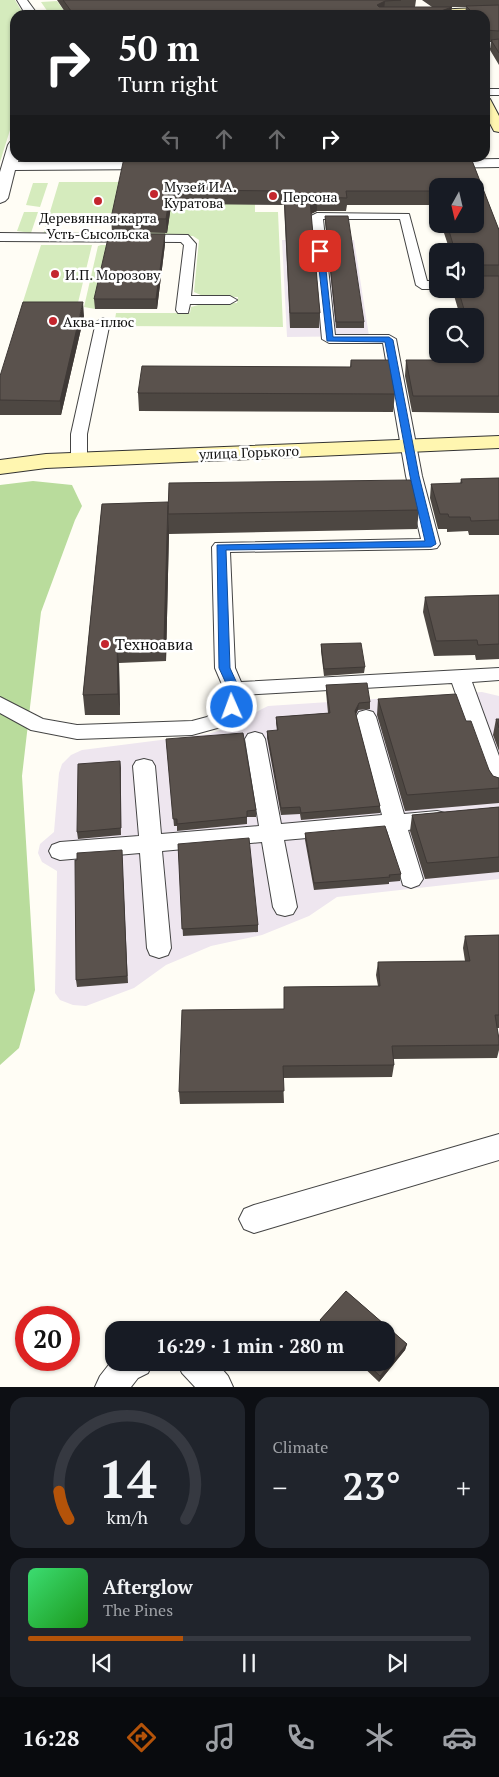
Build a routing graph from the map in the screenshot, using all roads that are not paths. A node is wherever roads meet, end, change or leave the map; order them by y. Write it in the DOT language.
graph roads {
  1 [pos="490,111"];
  2 [pos="499,128"];
  3 [pos="10,162"];
  4 [pos="499,163"];
  5 [pos="426,164"];
  6 [pos="176,165"];
  7 [pos="9,166"];
  8 [pos="0,198"];
  9 [pos="0,236"];
  10 [pos="429,285"];
  11 [pos="230,300"];
  12 [pos="103,322"];
  13 [pos="499,442"];
  14 [pos="409,446"];
  15 [pos="79,460"];
  16 [pos="0,468"];
  17 [pos="499,674"];
  18 [pos="460,676"];
  19 [pos="234,690"];
  20 [pos="0,704"];
  21 [pos="366,717"];
  22 [pos="255,738"];
  23 [pos="144,766"];
  24 [pos="499,785"];
  25 [pos="461,817"];
  26 [pos="396,822"];
  27 [pos="272,833"];
  28 [pos="151,843"];
  29 [pos="60,851"];
  30 [pos="411,878"];
  31 [pos="284,907"];
  32 [pos="159,948"];
  33 [pos="499,1147"];
  34 [pos="254,1219"];
  35 [pos="124,1371"];
  36 [pos="202,1371"];
  37 [pos="111,1387"];
  38 [pos="217,1387"];
  1 -- 2 [label="street"];
  3 -- 7 [label="street"];
  4 -- 5 [label="street"];
  6 -- 7 [label="street"];
  7 -- 8 [label="street"];
  9 -- 11 [label="lane"];
  10 -- 14 [label="lane"];
  12 -- 15 [label="lane"];
  13 -- 14 [label="street, улица Горького"];
  14 -- 15 [label="street, улица Горького"];
  14 -- 19 [label="lane"];
  15 -- 16 [label="street, улица Горького"];
  17 -- 18 [label="lane"];
  18 -- 19 [label="lane"];
  18 -- 24 [label="lane"];
  19 -- 20 [label="lane"];
  21 -- 26 [label="lane"];
  22 -- 27 [label="lane"];
  23 -- 28 [label="lane"];
  25 -- 26 [label="lane"];
  26 -- 27 [label="lane"];
  26 -- 30 [label="lane"];
  27 -- 28 [label="lane"];
  27 -- 31 [label="lane"];
  28 -- 29 [label="lane"];
  28 -- 32 [label="lane"];
  33 -- 34 [label="lane"];
  35 -- 37 [label="lane"];
  36 -- 38 [label="lane"];
}
